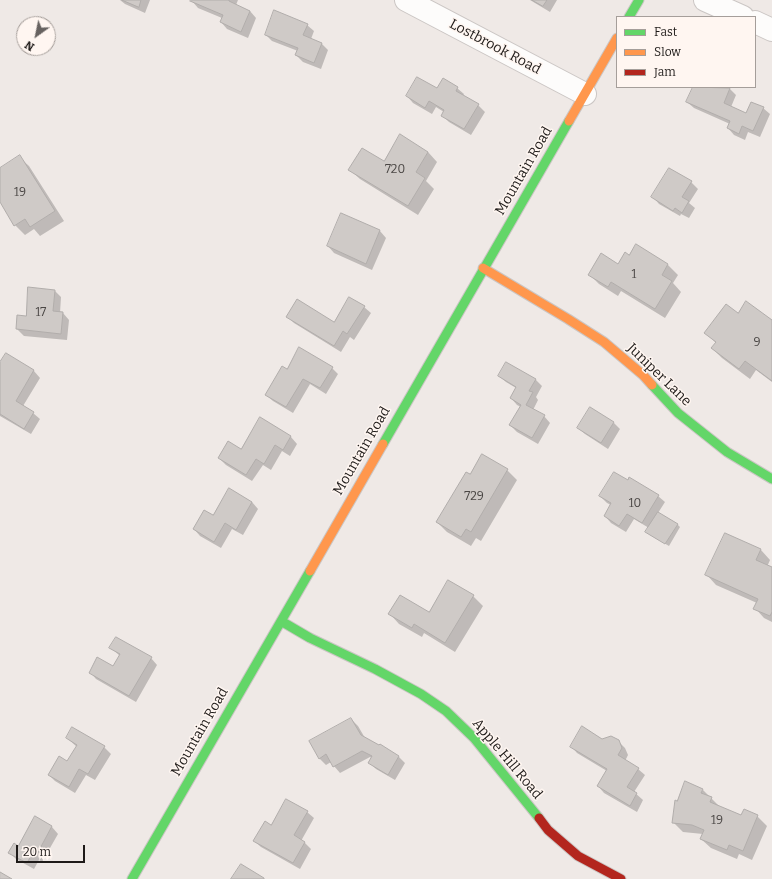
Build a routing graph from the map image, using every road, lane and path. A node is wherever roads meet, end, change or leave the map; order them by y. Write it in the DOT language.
graph roads {
  1 [pos="406,0"];
  2 [pos="639,0"];
  3 [pos="705,0"];
  4 [pos="630,16"];
  5 [pos="741,16"];
  6 [pos="756,22"];
  7 [pos="772,30"];
  8 [pos="616,40"];
  9 [pos="585,94"];
  10 [pos="484,268"];
  11 [pos="772,479"];
  12 [pos="281,621"];
  13 [pos="132,879"];
  14 [pos="621,879"];
  1 -- 9 [label="street, Lostbrook Road"];
  2 -- 4 [label="main road"];
  3 -- 5 [label="street"];
  6 -- 7 [label="street"];
  8 -- 9 [label="main road, Mountain Road"];
  9 -- 10 [label="main road, Mountain Road"];
  10 -- 11 [label="main road, Juniper Lane"];
  10 -- 12 [label="main road, Mountain Road"];
  12 -- 13 [label="main road, Mountain Road"];
  12 -- 14 [label="main road, Apple Hill Road"];
}
